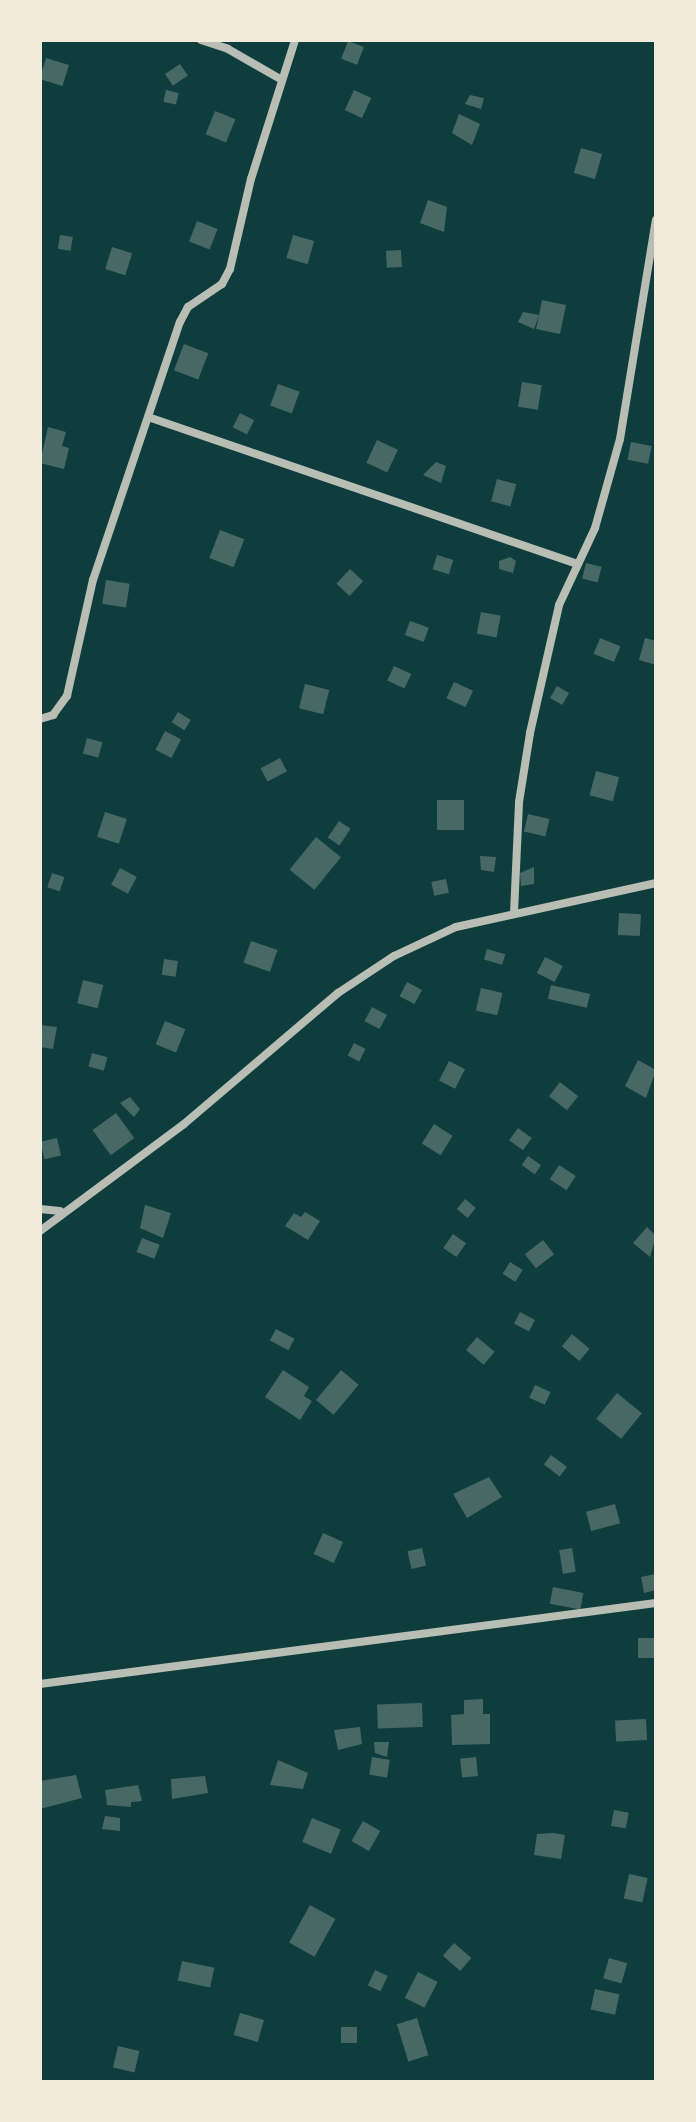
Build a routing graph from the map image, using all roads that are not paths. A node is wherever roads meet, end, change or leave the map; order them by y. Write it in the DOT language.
graph roads {
  1 [pos="201,40"];
  2 [pos="295,40"];
  3 [pos="282,80"];
  4 [pos="656,220"];
  5 [pos="151,418"];
  6 [pos="575,563"];
  7 [pos="40,719"];
  8 [pos="656,883"];
  9 [pos="514,913"];
  10 [pos="40,1209"];
  11 [pos="60,1211"];
  12 [pos="40,1231"];
  13 [pos="656,1603"];
  14 [pos="40,1684"];
  1 -- 3 [label="street"];
  2 -- 3 [label="street"];
  3 -- 5 [label="street"];
  4 -- 6 [label="street"];
  5 -- 6 [label="street"];
  5 -- 7 [label="street"];
  6 -- 9 [label="street"];
  8 -- 9 [label="street"];
  9 -- 11 [label="street"];
  10 -- 11 [label="street"];
  11 -- 12 [label="street"];
  13 -- 14 [label="street"];
}
